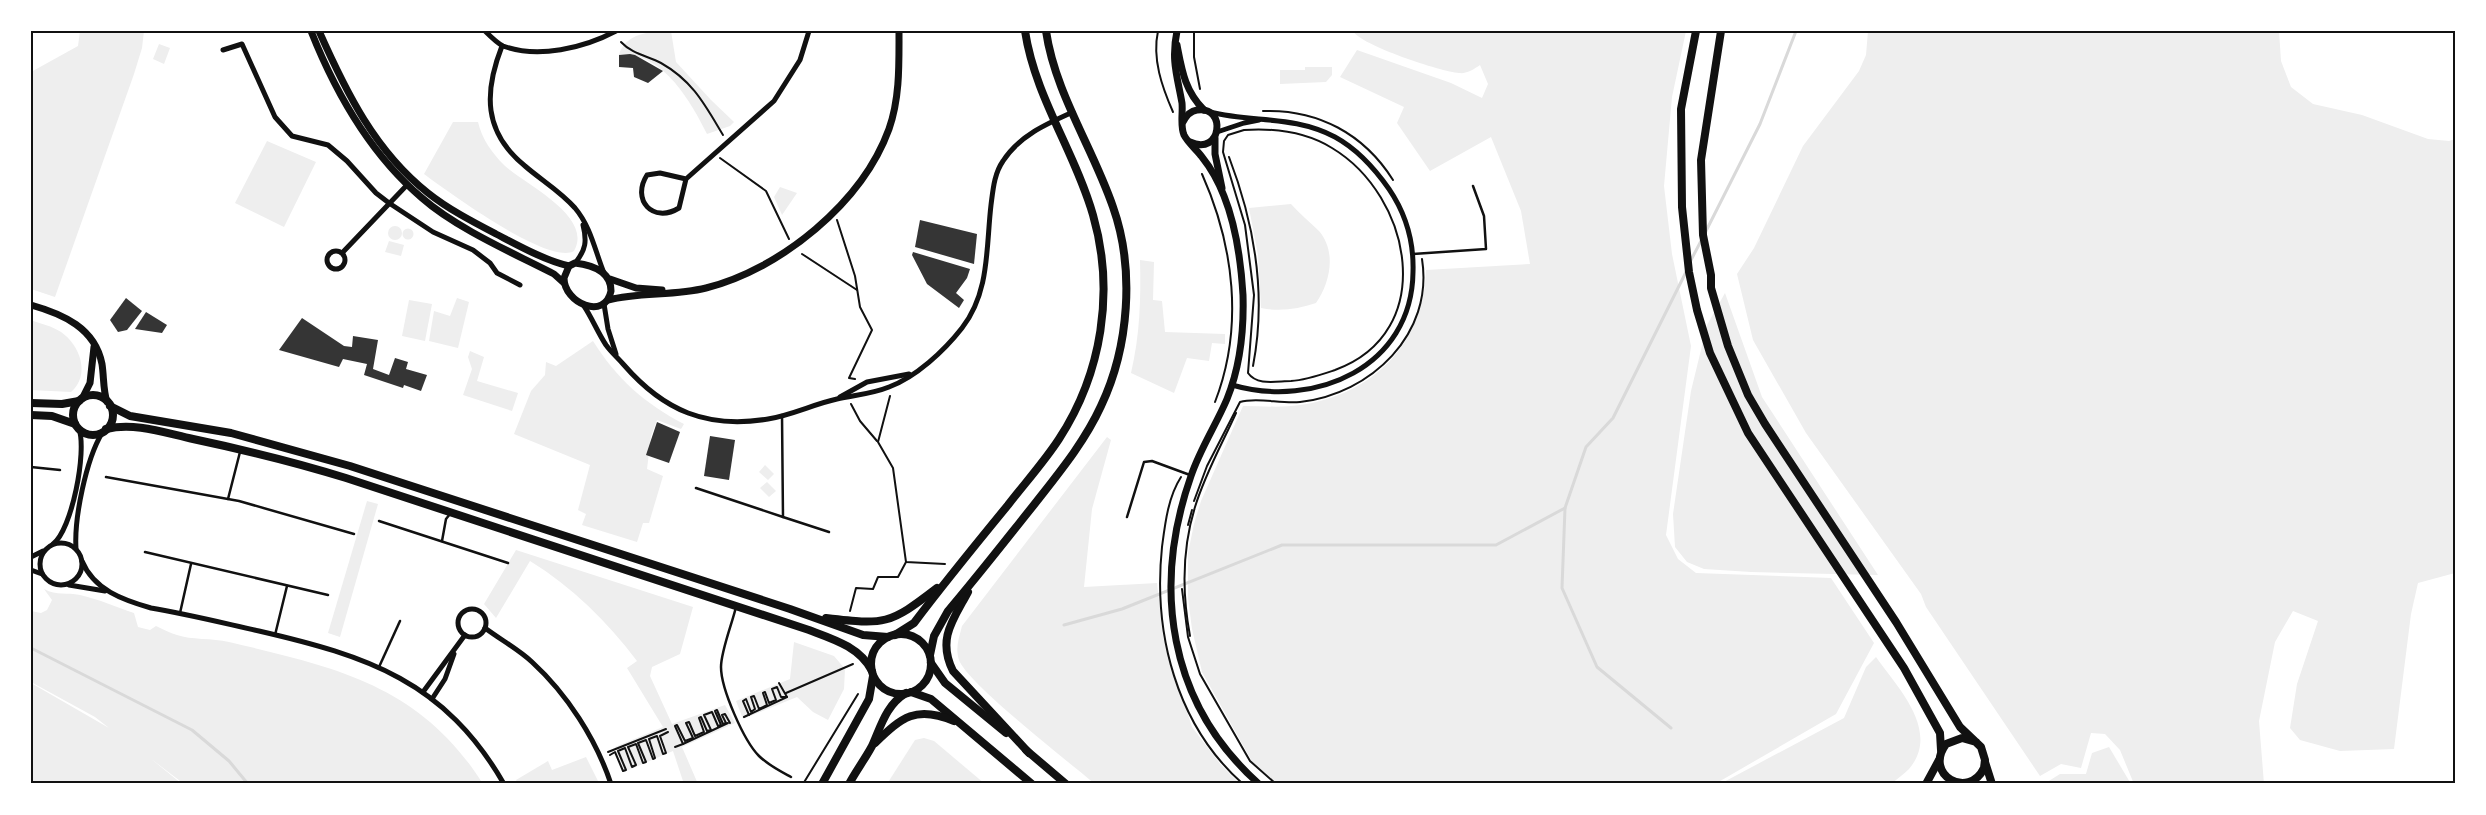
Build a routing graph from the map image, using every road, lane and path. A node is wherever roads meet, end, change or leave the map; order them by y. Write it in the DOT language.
graph roads {
  1 [pos="311,31"];
  2 [pos="319,31"];
  3 [pos="485,31"];
  4 [pos="616,31"];
  5 [pos="809,31"];
  6 [pos="899,31"];
  7 [pos="1025,31"];
  8 [pos="1046,31"];
  9 [pos="1194,31"];
  10 [pos="1696,31"];
  11 [pos="1721,31"];
  12 [pos="1176,35"];
  13 [pos="621,42"];
  14 [pos="502,46"];
  15 [pos="224,50"];
  16 [pos="1200,92"];
  17 [pos="1207,111"];
  18 [pos="1260,111"];
  19 [pos="1073,112"];
  20 [pos="1267,119"];
  21 [pos="1053,121"];
  22 [pos="1183,123"];
  23 [pos="1230,134"];
  24 [pos="1216,135"];
  25 [pos="1190,142"];
  26 [pos="726,145"];
  27 [pos="1229,157"];
  28 [pos="686,179"];
  29 [pos="407,185"];
  30 [pos="1397,186"];
  31 [pos="1473,186"];
  32 [pos="1223,194"];
  33 [pos="389,203"];
  34 [pos="1217,208"];
  35 [pos="582,220"];
  36 [pos="830,224"];
  37 [pos="804,239"];
  38 [pos="343,252"];
  39 [pos="1421,253"];
  40 [pos="802,254"];
  41 [pos="1413,254"];
  42 [pos="572,264"];
  43 [pos="607,276"];
  44 [pos="564,283"];
  45 [pos="520,285"];
  46 [pos="857,290"];
  47 [pos="683,292"];
  48 [pos="606,302"];
  49 [pos="31,305"];
  50 [pos="584,306"];
  51 [pos="94,347"];
  52 [pos="617,357"];
  53 [pos="1253,366"];
  54 [pos="912,374"];
  55 [pos="1254,379"];
  56 [pos="867,382"];
  57 [pos="1232,385"];
  58 [pos="882,390"];
  59 [pos="848,398"];
  60 [pos="837,399"];
  61 [pos="80,400"];
  62 [pos="1214,403"];
  63 [pos="31,404"];
  64 [pos="109,404"];
  65 [pos="1236,413"];
  66 [pos="31,414"];
  67 [pos="782,415"];
  68 [pos="77,427"];
  69 [pos="104,431"];
  70 [pos="878,442"];
  71 [pos="241,449"];
  72 [pos="31,468"];
  73 [pos="60,470"];
  74 [pos="1184,473"];
  75 [pos="1191,475"];
  76 [pos="106,477"];
  77 [pos="696,488"];
  78 [pos="228,499"];
  79 [pos="450,512"];
  80 [pos="783,517"];
  81 [pos="1127,517"];
  82 [pos="379,521"];
  83 [pos="829,532"];
  84 [pos="354,534"];
  85 [pos="442,542"];
  86 [pos="51,545"];
  87 [pos="46,549"];
  88 [pos="76,549"];
  89 [pos="145,552"];
  90 [pos="31,557"];
  91 [pos="82,561"];
  92 [pos="906,562"];
  93 [pos="508,563"];
  94 [pos="191,564"];
  95 [pos="946,564"];
  96 [pos="31,570"];
  97 [pos="42,574"];
  98 [pos="977,576"];
  99 [pos="946,581"];
  100 [pos="67,585"];
  101 [pos="287,586"];
  102 [pos="106,591"];
  103 [pos="328,595"];
  104 [pos="736,606"];
  105 [pos="180,614"];
  106 [pos="850,614"];
  107 [pos="812,617"];
  108 [pos="400,621"];
  109 [pos="485,628"];
  110 [pos="275,635"];
  111 [pos="465,635"];
  112 [pos="892,636"];
  113 [pos="1190,636"];
  114 [pos="455,652"];
  115 [pos="931,659"];
  116 [pos="853,664"];
  117 [pos="379,667"];
  118 [pos="873,672"];
  119 [pos="779,682"];
  120 [pos="424,692"];
  121 [pos="786,693"];
  122 [pos="908,693"];
  123 [pos="858,694"];
  124 [pos="787,697"];
  125 [pos="432,699"];
  126 [pos="749,715"];
  127 [pos="739,719"];
  128 [pos="729,723"];
  129 [pos="965,727"];
  130 [pos="666,728"];
  131 [pos="668,732"];
  132 [pos="1976,742"];
  133 [pos="683,744"];
  134 [pos="675,747"];
  135 [pos="871,747"];
  136 [pos="1942,750"];
  137 [pos="608,752"];
  138 [pos="1030,753"];
  139 [pos="610,755"];
  140 [pos="1939,760"];
  141 [pos="1985,760"];
  142 [pos="792,777"];
  143 [pos="1964,783"];
  144 [pos="504,784"];
  145 [pos="611,784"];
  146 [pos="803,784"];
  147 [pos="822,784"];
  148 [pos="849,784"];
  149 [pos="1032,784"];
  150 [pos="1066,784"];
  151 [pos="1243,784"];
  152 [pos="1259,784"];
  153 [pos="1276,784"];
  154 [pos="1926,784"];
  155 [pos="1992,784"];
  1 -- 29 [label="street"];
  2 -- 42 [label="street"];
  3 -- 14 [label="street"];
  4 -- 14 [label="street"];
  5 -- 26 [label="street"];
  6 -- 37 [label="street"];
  7 -- 21 [label="main road"];
  8 -- 19 [label="main road"];
  9 -- 16 [label="path"];
  10 -- 136 [label="main road"];
  11 -- 132 [label="main road"];
  12 -- 17 [label="street"];
  12 -- 22 [label="street"];
  13 -- 26 [label="path"];
  14 -- 35 [label="street"];
  15 -- 33 [label="street"];
  17 -- 20 [label="street"];
  17 -- 22 [label="street"];
  17 -- 24 [label="street"];
  18 -- 30 [label="path"];
  19 -- 21 [label="street"];
  19 -- 98 [label="main road"];
  20 -- 24 [label="street"];
  20 -- 41 [label="street"];
  21 -- 54 [label="street"];
  21 -- 99 [label="main road"];
  22 -- 25 [label="street"];
  23 -- 55 [label="path"];
  24 -- 25 [label="street"];
  24 -- 32 [label="street"];
  25 -- 32 [label="street"];
  26 -- 28 [label="street"];
  26 -- 37 [label="path"];
  27 -- 53 [label="path"];
  28 -- 28 [label="street"];
  29 -- 33 [label="street"];
  29 -- 44 [label="street"];
  31 -- 39 [label="lane"];
  32 -- 57 [label="street"];
  33 -- 38 [label="street"];
  33 -- 45 [label="street"];
  34 -- 62 [label="path"];
  35 -- 42 [label="street"];
  35 -- 43 [label="street"];
  36 -- 46 [label="path"];
  37 -- 47 [label="street"];
  39 -- 41 [label="lane"];
  39 -- 153 [label="path"];
  40 -- 46 [label="path"];
  41 -- 57 [label="street"];
  42 -- 43 [label="street"];
  42 -- 44 [label="street"];
  43 -- 47 [label="street"];
  43 -- 48 [label="street"];
  44 -- 50 [label="street"];
  46 -- 56 [label="path"];
  47 -- 48 [label="street"];
  48 -- 50 [label="street"];
  48 -- 52 [label="street"];
  49 -- 51 [label="street"];
  50 -- 52 [label="street"];
  51 -- 61 [label="street"];
  51 -- 64 [label="street"];
  52 -- 67 [label="street"];
  54 -- 56 [label="street"];
  54 -- 58 [label="street"];
  56 -- 60 [label="street"];
  57 -- 75 [label="street"];
  58 -- 59 [label="street"];
  58 -- 70 [label="path"];
  59 -- 60 [label="street"];
  59 -- 70 [label="path"];
  60 -- 67 [label="street"];
  61 -- 63 [label="main road"];
  61 -- 64 [label="main road"];
  61 -- 68 [label="main road"];
  64 -- 69 [label="main road"];
  64 -- 107 [label="main road"];
  65 -- 113 [label="path"];
  66 -- 68 [label="main road"];
  67 -- 80 [label="lane"];
  68 -- 69 [label="main road"];
  68 -- 86 [label="street"];
  69 -- 71 [label="main road"];
  69 -- 88 [label="street"];
  70 -- 92 [label="path"];
  71 -- 78 [label="lane"];
  71 -- 79 [label="main road"];
  72 -- 73 [label="lane"];
  74 -- 75 [label="lane"];
  74 -- 81 [label="lane"];
  74 -- 151 [label="path"];
  75 -- 152 [label="street"];
  76 -- 78 [label="lane"];
  77 -- 80 [label="lane"];
  78 -- 84 [label="lane"];
  79 -- 85 [label="lane"];
  79 -- 104 [label="main road"];
  80 -- 83 [label="lane"];
  82 -- 85 [label="lane"];
  85 -- 93 [label="lane"];
  86 -- 87 [label="street"];
  86 -- 88 [label="street"];
  87 -- 90 [label="street"];
  87 -- 97 [label="street"];
  88 -- 91 [label="street"];
  89 -- 94 [label="lane"];
  91 -- 100 [label="street"];
  91 -- 102 [label="street"];
  92 -- 95 [label="path"];
  92 -- 106 [label="path"];
  94 -- 101 [label="lane"];
  94 -- 105 [label="lane"];
  96 -- 97 [label="street"];
  97 -- 100 [label="street"];
  98 -- 115 [label="main road"];
  98 -- 138 [label="main road"];
  99 -- 107 [label="main road"];
  99 -- 112 [label="main road"];
  100 -- 102 [label="street"];
  101 -- 103 [label="lane"];
  101 -- 110 [label="lane"];
  102 -- 105 [label="street"];
  104 -- 118 [label="main road"];
  104 -- 127 [label="lane"];
  105 -- 110 [label="street"];
  107 -- 112 [label="main road"];
  108 -- 117 [label="lane"];
  109 -- 111 [label="street"];
  109 -- 111 [label="street"];
  109 -- 145 [label="street"];
  110 -- 117 [label="street"];
  111 -- 114 [label="street"];
  112 -- 115 [label="main road"];
  112 -- 118 [label="main road"];
  114 -- 120 [label="street"];
  114 -- 125 [label="street"];
  115 -- 122 [label="main road"];
  115 -- 138 [label="main road"];
  116 -- 121 [label="path"];
  117 -- 120 [label="street"];
  118 -- 122 [label="main road"];
  118 -- 147 [label="main road"];
  119 -- 121 [label="path"];
  120 -- 125 [label="street"];
  121 -- 124 [label="path"];
  122 -- 129 [label="main road"];
  122 -- 135 [label="main road"];
  123 -- 146 [label="path"];
  124 -- 126 [label="path"];
  124 -- 126 [label="path"];
  125 -- 144 [label="street"];
  126 -- 127 [label="path"];
  127 -- 128 [label="path"];
  127 -- 142 [label="lane"];
  128 -- 133 [label="path"];
  128 -- 133 [label="path"];
  129 -- 135 [label="main road"];
  129 -- 149 [label="main road"];
  130 -- 137 [label="path"];
  131 -- 139 [label="path"];
  132 -- 136 [label="main road"];
  132 -- 141 [label="main road"];
  133 -- 134 [label="path"];
  135 -- 148 [label="main road"];
  136 -- 140 [label="main road"];
  138 -- 150 [label="main road"];
  140 -- 143 [label="main road"];
  140 -- 154 [label="main road"];
  141 -- 143 [label="main road"];
  141 -- 155 [label="main road"];
}
